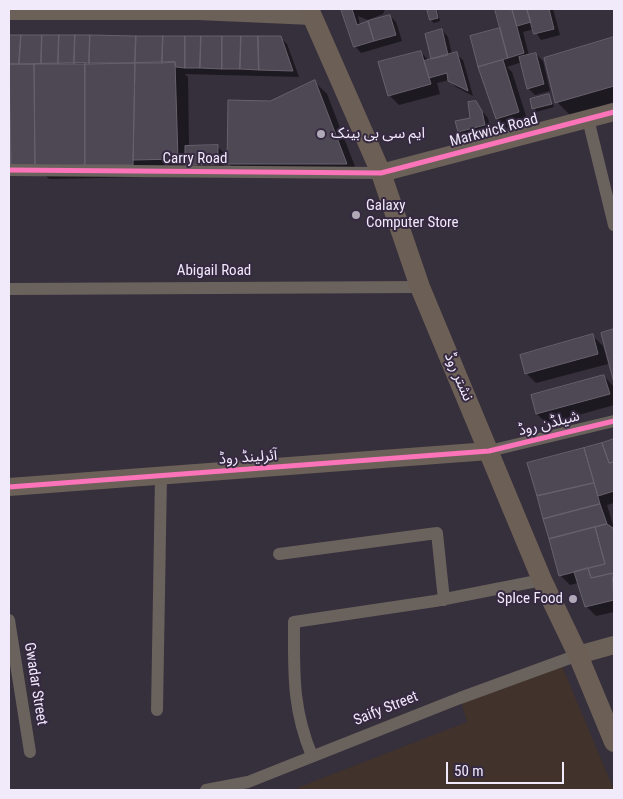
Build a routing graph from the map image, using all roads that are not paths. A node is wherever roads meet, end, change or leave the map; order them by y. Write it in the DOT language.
graph roads {
  1 [pos="197,10"];
  2 [pos="9,11"];
  3 [pos="310,12"];
  4 [pos="614,112"];
  5 [pos="588,119"];
  6 [pos="9,170"];
  7 [pos="381,173"];
  8 [pos="614,225"];
  9 [pos="420,286"];
  10 [pos="9,289"];
  11 [pos="614,421"];
  12 [pos="489,451"];
  13 [pos="161,476"];
  14 [pos="9,487"];
  15 [pos="279,554"];
  16 [pos="542,580"];
  17 [pos="444,600"];
  18 [pos="9,620"];
  19 [pos="614,645"];
  20 [pos="578,655"];
  21 [pos="157,710"];
  22 [pos="614,742"];
  23 [pos="30,752"];
  24 [pos="312,756"];
  25 [pos="206,790"];
  1 -- 2 [label="street"];
  1 -- 3 [label="street"];
  3 -- 7 [label="main road, نشتر روڈ"];
  4 -- 5 [label="street, Markwick Road"];
  5 -- 7 [label="street, Markwick Road"];
  5 -- 8 [label="street"];
  6 -- 7 [label="street, Carry Road"];
  7 -- 9 [label="main road, نشتر روڈ"];
  9 -- 10 [label="street, Abigail Road"];
  9 -- 12 [label="main road, نشتر روڈ"];
  11 -- 12 [label="street, شیلڈن روڈ"];
  12 -- 13 [label="street, آئرلینڈ روڈ"];
  12 -- 16 [label="main road, نشتر روڈ"];
  13 -- 14 [label="street, آئرلینڈ روڈ"];
  13 -- 21 [label="street"];
  15 -- 17 [label="street"];
  16 -- 17 [label="street"];
  16 -- 20 [label="main road, نشتر روڈ"];
  17 -- 24 [label="street"];
  18 -- 23 [label="street, Gwadar Street"];
  19 -- 20 [label="street"];
  20 -- 22 [label="main road, نشتر روڈ"];
  20 -- 24 [label="street, Saify Street"];
  24 -- 25 [label="street, Saify Street"];
}
